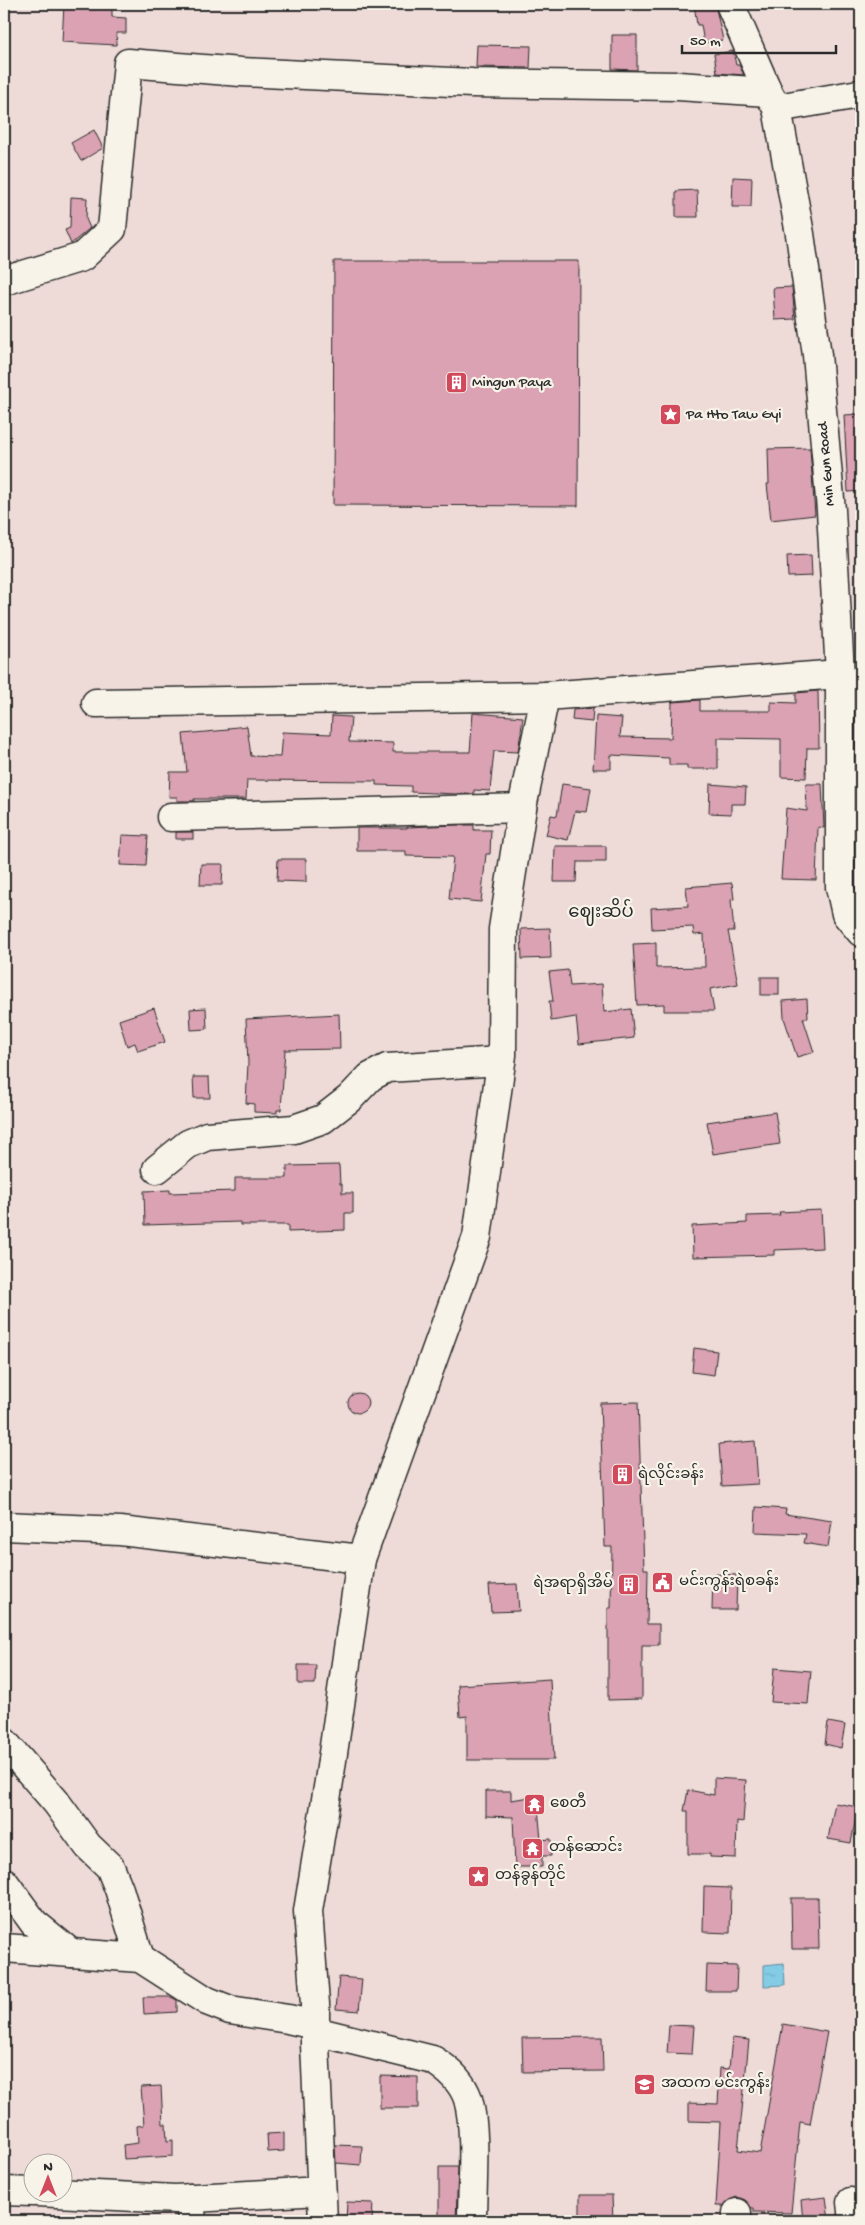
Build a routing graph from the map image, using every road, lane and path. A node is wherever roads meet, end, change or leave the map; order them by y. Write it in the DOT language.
graph roads {
  1 [pos="730,4"];
  2 [pos="859,94"];
  3 [pos="772,100"];
  4 [pos="4,281"];
  5 [pos="840,674"];
  6 [pos="545,696"];
  7 [pos="96,703"];
  8 [pos="522,808"];
  9 [pos="171,817"];
  10 [pos="861,932"];
  11 [pos="501,1061"];
  12 [pos="157,1169"];
  13 [pos="4,1526"];
  14 [pos="361,1559"];
  15 [pos="4,1742"];
  16 [pos="4,1882"];
  17 [pos="4,1948"];
  18 [pos="71,1953"];
  19 [pos="140,1958"];
  20 [pos="315,2028"];
  21 [pos="4,2191"];
  22 [pos="322,2191"];
  23 [pos="22,2192"];
  24 [pos="72,2196"];
  25 [pos="191,2209"];
  26 [pos="323,2221"];
  27 [pos="472,2221"];
  1 -- 3 [label="street, Min Gun Road"];
  2 -- 3 [label="street"];
  3 -- 4 [label="street"];
  3 -- 5 [label="street, Min Gun Road"];
  5 -- 6 [label="street"];
  5 -- 10 [label="street, Min Gun Road"];
  6 -- 7 [label="street"];
  6 -- 8 [label="street"];
  8 -- 9 [label="street"];
  8 -- 11 [label="street"];
  11 -- 12 [label="street"];
  11 -- 14 [label="street"];
  13 -- 14 [label="street"];
  14 -- 20 [label="street"];
  15 -- 19 [label="street"];
  16 -- 18 [label="street"];
  17 -- 18 [label="street"];
  18 -- 19 [label="street"];
  19 -- 20 [label="street"];
  20 -- 22 [label="street"];
  20 -- 27 [label="street"];
  21 -- 23 [label="street"];
  22 -- 25 [label="street"];
  22 -- 26 [label="street"];
  24 -- 25 [label="street"];
}
